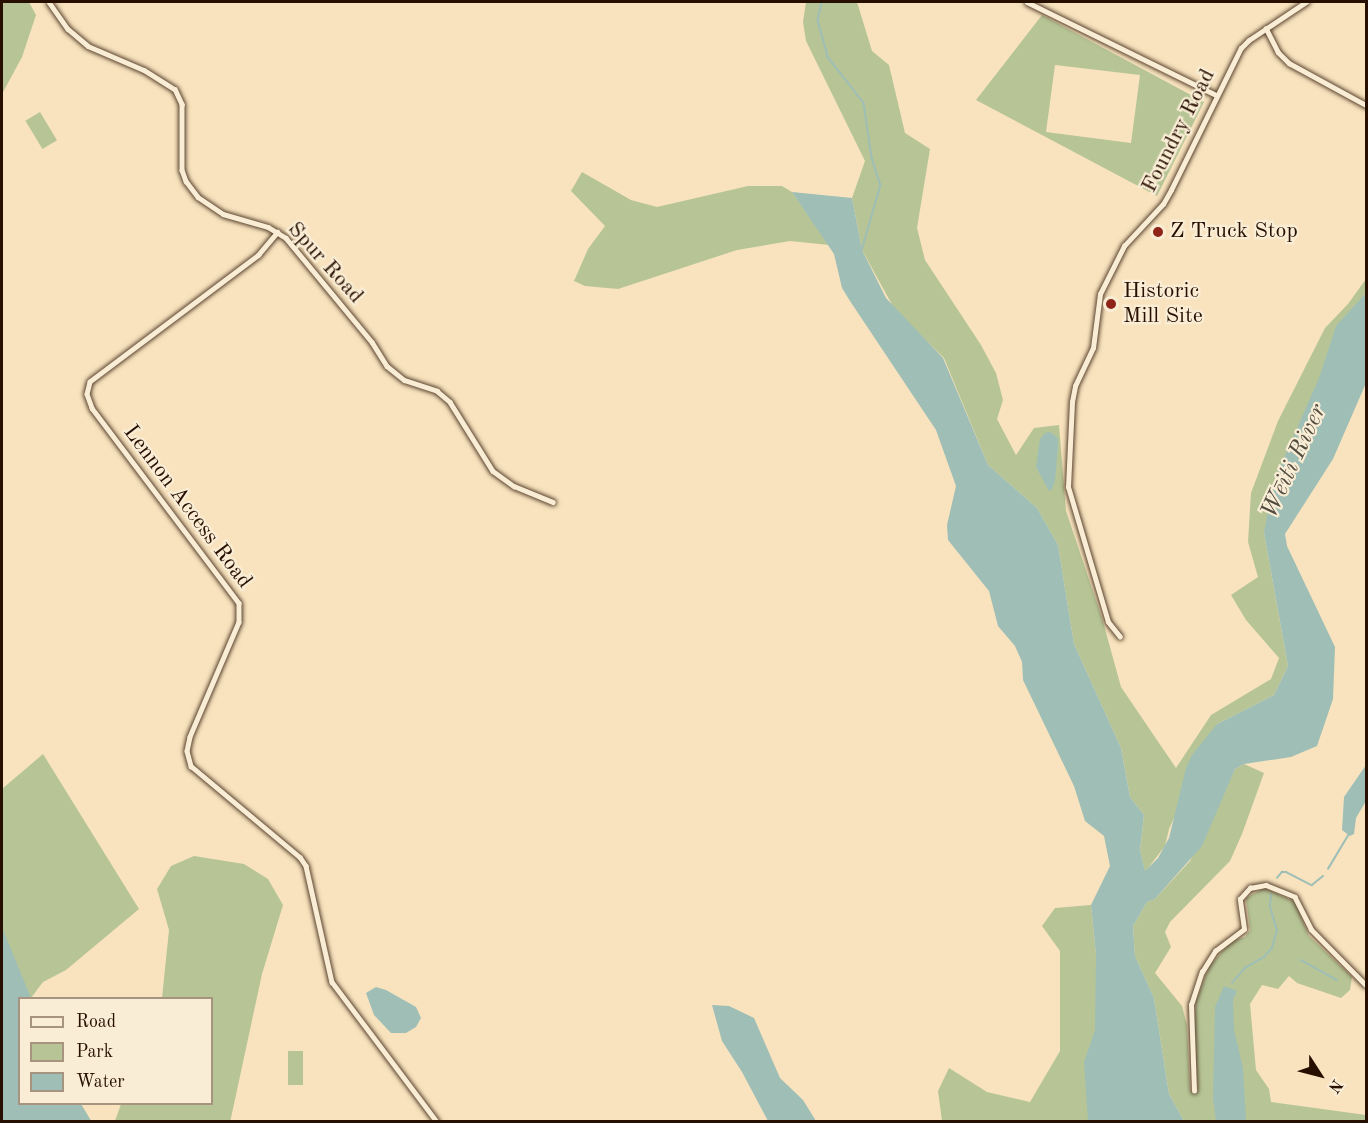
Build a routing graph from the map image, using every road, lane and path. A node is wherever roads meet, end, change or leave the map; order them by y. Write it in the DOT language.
graph roads {
  1 [pos="49,2"];
  2 [pos="1027,2"];
  3 [pos="1306,2"];
  4 [pos="1266,28"];
  5 [pos="1216,95"];
  6 [pos="1366,105"];
  7 [pos="278,232"];
  8 [pos="553,502"];
  9 [pos="1120,638"];
  10 [pos="1365,985"];
  11 [pos="1194,1091"];
  12 [pos="437,1122"];
  1 -- 7 [label="street, Spur Road"];
  2 -- 5 [label="street"];
  3 -- 4 [label="street, Foundry Road"];
  4 -- 5 [label="street, Foundry Road"];
  4 -- 6 [label="street"];
  5 -- 9 [label="street, Foundry Road"];
  7 -- 8 [label="street, Spur Road"];
  7 -- 12 [label="street, Lennon Access Road"];
  10 -- 11 [label="street"];
}
